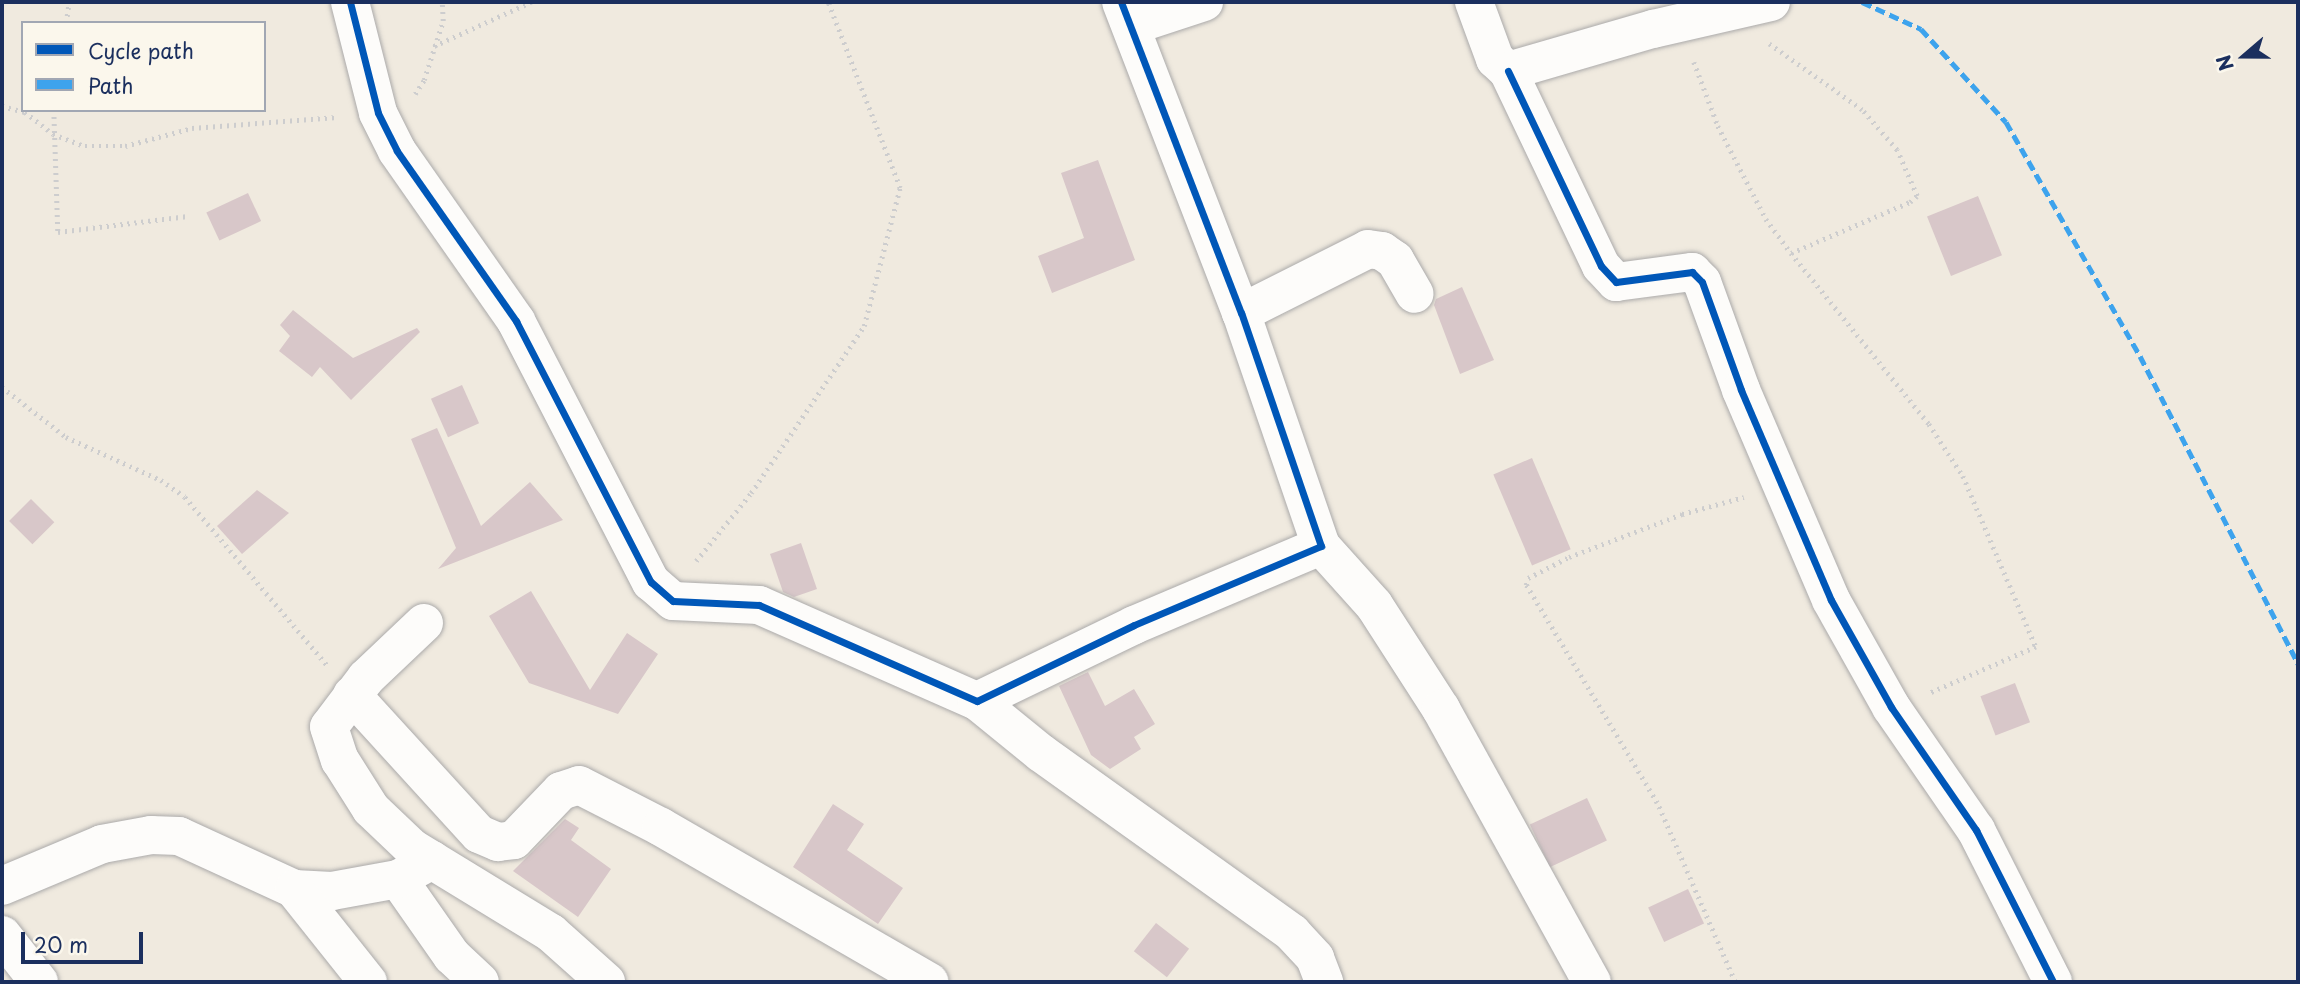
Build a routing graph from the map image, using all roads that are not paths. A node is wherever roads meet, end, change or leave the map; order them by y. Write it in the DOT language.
graph roads {
  1 [pos="349,2"];
  2 [pos="1204,2"];
  3 [pos="1474,2"];
  4 [pos="1771,2"];
  5 [pos="1126,14"];
  6 [pos="1659,18"];
  7 [pos="1508,71"];
  8 [pos="1415,294"];
  9 [pos="1241,313"];
  10 [pos="1321,546"];
  11 [pos="424,623"];
  12 [pos="352,695"];
  13 [pos="977,701"];
  14 [pos="432,860"];
  15 [pos="398,878"];
  16 [pos="2,886"];
  17 [pos="294,889"];
  18 [pos="2,935"];
  19 [pos="39,982"];
  20 [pos="368,982"];
  21 [pos="480,982"];
  22 [pos="606,982"];
  23 [pos="929,982"];
  24 [pos="1324,982"];
  25 [pos="1592,982"];
  26 [pos="2053,982"];
  1 -- 13 [label="street"];
  2 -- 5 [label="street"];
  3 -- 7 [label="street"];
  4 -- 6 [label="street"];
  5 -- 9 [label="street"];
  6 -- 7 [label="street"];
  7 -- 26 [label="street"];
  8 -- 9 [label="street"];
  9 -- 10 [label="street"];
  10 -- 13 [label="street"];
  10 -- 25 [label="street"];
  11 -- 12 [label="street"];
  12 -- 14 [label="street"];
  12 -- 23 [label="street"];
  13 -- 24 [label="street"];
  14 -- 15 [label="street"];
  14 -- 22 [label="street"];
  15 -- 17 [label="street"];
  15 -- 21 [label="street"];
  16 -- 17 [label="street"];
  17 -- 20 [label="street"];
  18 -- 19 [label="street"];
}
